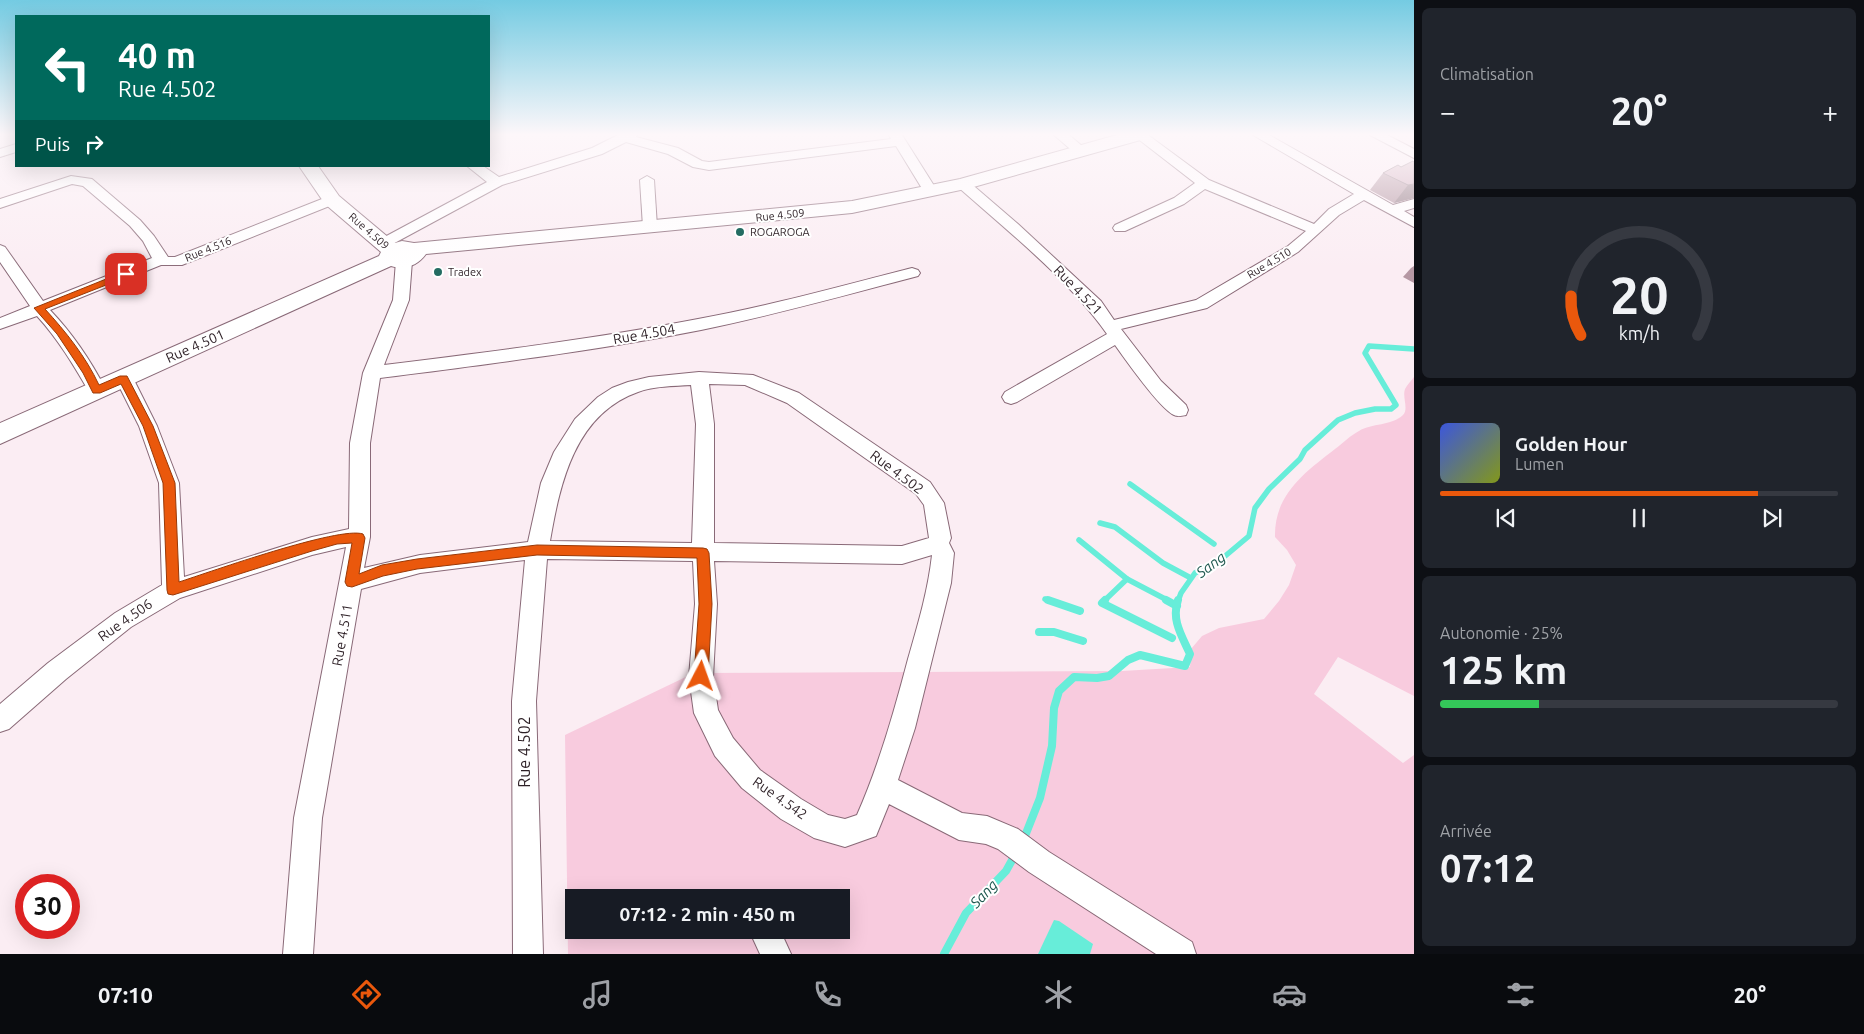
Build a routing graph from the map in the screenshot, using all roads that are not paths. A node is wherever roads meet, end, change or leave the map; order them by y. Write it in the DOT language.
graph roads {
  1 [pos="318,180"];
  2 [pos="493,180"];
  3 [pos="505,180"];
  4 [pos="647,180"];
  5 [pos="923,180"];
  6 [pos="979,180"];
  7 [pos="1199,180"];
  8 [pos="1338,180"];
  9 [pos="497,182"];
  10 [pos="1204,183"];
  11 [pos="963,184"];
  12 [pos="931,192"];
  13 [pos="1364,194"];
  14 [pos="332,200"];
  15 [pos="1414,203"];
  16 [pos="0,204"];
  17 [pos="1392,210"];
  18 [pos="1414,222"];
  19 [pos="650,227"];
  20 [pos="1120,228"];
  21 [pos="1316,230"];
  22 [pos="0,250"];
  23 [pos="397,253"];
  24 [pos="161,260"];
  25 [pos="912,273"];
  26 [pos="39,308"];
  27 [pos="0,324"];
  28 [pos="1114,331"];
  29 [pos="372,372"];
  30 [pos="124,378"];
  31 [pos="699,378"];
  32 [pos="96,390"];
  33 [pos="1010,398"];
  34 [pos="1179,410"];
  35 [pos="0,434"];
  36 [pos="359,538"];
  37 [pos="938,544"];
  38 [pos="537,550"];
  39 [pos="703,553"];
  40 [pos="352,582"];
  41 [pos="173,590"];
  42 [pos="0,720"];
  43 [pos="883,786"];
  44 [pos="768,939"];
  45 [pos="1181,953"];
  46 [pos="298,954"];
  47 [pos="528,954"];
  48 [pos="776,954"];
  1 -- 14 [label="street, Rue 4.509"];
  2 -- 9 [label="street"];
  3 -- 9 [label="street"];
  4 -- 19 [label="street"];
  5 -- 12 [label="street"];
  6 -- 11 [label="street, Rue 4.509"];
  7 -- 10 [label="street"];
  8 -- 13 [label="street"];
  9 -- 23 [label="street"];
  10 -- 20 [label="street"];
  10 -- 21 [label="street"];
  11 -- 12 [label="street, Rue 4.509"];
  11 -- 28 [label="street, Rue 4.521"];
  12 -- 19 [label="street, Rue 4.509"];
  13 -- 17 [label="street"];
  13 -- 21 [label="street, Rue 4.510"];
  14 -- 23 [label="street, Rue 4.509"];
  14 -- 24 [label="street, Rue 4.516"];
  15 -- 17 [label="street"];
  16 -- 24 [label="street"];
  17 -- 18 [label="street"];
  19 -- 23 [label="street, Rue 4.509"];
  21 -- 28 [label="street, Rue 4.510"];
  22 -- 26 [label="street"];
  23 -- 29 [label="street, Rue 4.511"];
  23 -- 30 [label="street, Rue 4.501"];
  24 -- 26 [label="street, Rue 4.516"];
  25 -- 29 [label="street, Rue 4.504"];
  26 -- 27 [label="street, Rue 4.516"];
  26 -- 32 [label="street"];
  28 -- 33 [label="street, Rue 4.510"];
  28 -- 34 [label="street, Rue 4.521"];
  29 -- 36 [label="street, Rue 4.511"];
  30 -- 32 [label="street, Rue 4.501"];
  30 -- 41 [label="street"];
  31 -- 37 [label="street, Rue 4.502"];
  31 -- 38 [label="street, Rue 4.502"];
  31 -- 39 [label="street, Rue 4.542"];
  32 -- 35 [label="street, Rue 4.501"];
  36 -- 40 [label="street, Rue 4.511"];
  36 -- 41 [label="street, Rue 4.506"];
  37 -- 39 [label="street"];
  37 -- 43 [label="street, Rue 4.542"];
  38 -- 39 [label="street"];
  38 -- 40 [label="street"];
  38 -- 47 [label="street, Rue 4.502"];
  39 -- 43 [label="street, Rue 4.542"];
  40 -- 46 [label="street, Rue 4.511"];
  41 -- 42 [label="street, Rue 4.506"];
  43 -- 45 [label="street"];
  44 -- 48 [label="street"];
}
